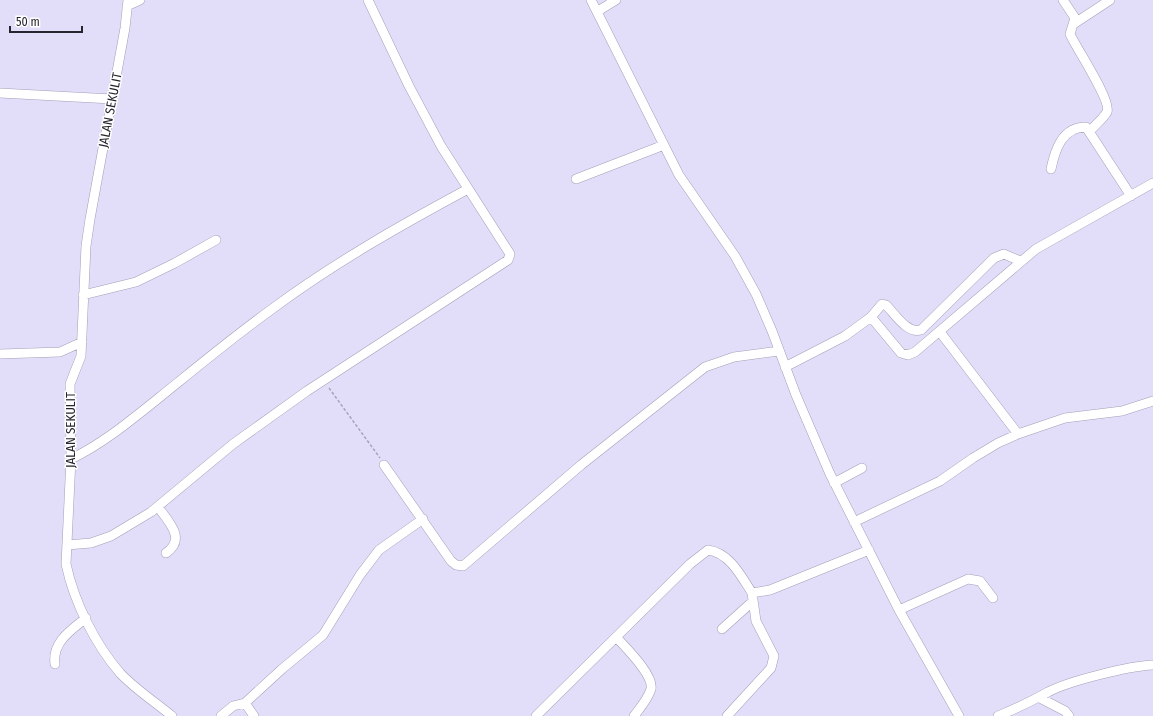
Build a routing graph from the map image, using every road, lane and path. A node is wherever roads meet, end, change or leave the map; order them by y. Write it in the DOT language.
graph roads {
  1 [pos="140,0"];
  2 [pos="368,0"];
  3 [pos="591,0"];
  4 [pos="616,0"];
  5 [pos="1064,0"];
  6 [pos="1110,0"];
  7 [pos="127,3"];
  8 [pos="598,11"];
  9 [pos="1074,23"];
  10 [pos="0,92"];
  11 [pos="112,99"];
  12 [pos="1090,131"];
  13 [pos="664,145"];
  14 [pos="1052,169"];
  15 [pos="576,179"];
  16 [pos="1153,183"];
  17 [pos="468,189"];
  18 [pos="1131,196"];
  19 [pos="216,240"];
  20 [pos="1020,261"];
  21 [pos="83,295"];
  22 [pos="871,317"];
  23 [pos="940,332"];
  24 [pos="82,342"];
  25 [pos="779,351"];
  26 [pos="0,354"];
  27 [pos="786,367"];
  28 [pos="324,381"];
  29 [pos="1153,401"];
  30 [pos="1018,434"];
  31 [pos="71,459"];
  32 [pos="384,465"];
  33 [pos="862,468"];
  34 [pos="834,483"];
  35 [pos="158,507"];
  36 [pos="423,519"];
  37 [pos="854,522"];
  38 [pos="67,545"];
  39 [pos="869,550"];
  40 [pos="166,553"];
  41 [pos="752,598"];
  42 [pos="994,598"];
  43 [pos="899,610"];
  44 [pos="86,618"];
  45 [pos="722,629"];
  46 [pos="617,638"];
  47 [pos="55,664"];
  48 [pos="1153,665"];
  49 [pos="1040,698"];
  50 [pos="245,703"];
  51 [pos="172,716"];
  52 [pos="221,716"];
  53 [pos="254,716"];
  54 [pos="536,716"];
  55 [pos="634,716"];
  56 [pos="727,716"];
  57 [pos="959,716"];
  58 [pos="998,716"];
  59 [pos="1070,716"];
  1 -- 7 [label="street, JALAN SEKULIT"];
  2 -- 17 [label="street"];
  3 -- 8 [label="street"];
  4 -- 8 [label="street"];
  5 -- 9 [label="street"];
  6 -- 9 [label="street"];
  7 -- 11 [label="street, JALAN SEKULIT"];
  8 -- 13 [label="street"];
  9 -- 12 [label="street"];
  10 -- 11 [label="street"];
  11 -- 21 [label="street, JALAN SEKULIT"];
  12 -- 14 [label="street"];
  12 -- 18 [label="street"];
  13 -- 15 [label="street"];
  13 -- 25 [label="street"];
  16 -- 18 [label="street"];
  17 -- 28 [label="street"];
  17 -- 31 [label="street"];
  18 -- 20 [label="street"];
  19 -- 21 [label="street"];
  20 -- 22 [label="street"];
  20 -- 23 [label="street"];
  21 -- 24 [label="street, JALAN SEKULIT"];
  22 -- 23 [label="street"];
  22 -- 27 [label="street"];
  23 -- 30 [label="street"];
  24 -- 26 [label="street"];
  24 -- 31 [label="street, JALAN SEKULIT"];
  25 -- 27 [label="street"];
  25 -- 36 [label="street"];
  27 -- 34 [label="street"];
  28 -- 32 [label="path"];
  28 -- 35 [label="street"];
  29 -- 30 [label="street"];
  30 -- 37 [label="street"];
  31 -- 38 [label="street, JALAN SEKULIT"];
  32 -- 36 [label="street"];
  33 -- 34 [label="street"];
  34 -- 37 [label="street"];
  35 -- 38 [label="street"];
  35 -- 40 [label="street"];
  36 -- 50 [label="street"];
  37 -- 39 [label="street"];
  38 -- 44 [label="street, JALAN SEKULIT"];
  39 -- 41 [label="street"];
  39 -- 43 [label="street"];
  41 -- 45 [label="street"];
  41 -- 46 [label="street"];
  41 -- 56 [label="street"];
  42 -- 43 [label="street"];
  43 -- 57 [label="street"];
  44 -- 47 [label="street"];
  44 -- 51 [label="street, JALAN SEKULIT"];
  46 -- 54 [label="street"];
  46 -- 55 [label="street"];
  48 -- 49 [label="street"];
  49 -- 58 [label="street"];
  49 -- 59 [label="street"];
  50 -- 52 [label="street"];
  50 -- 53 [label="street"];
}
